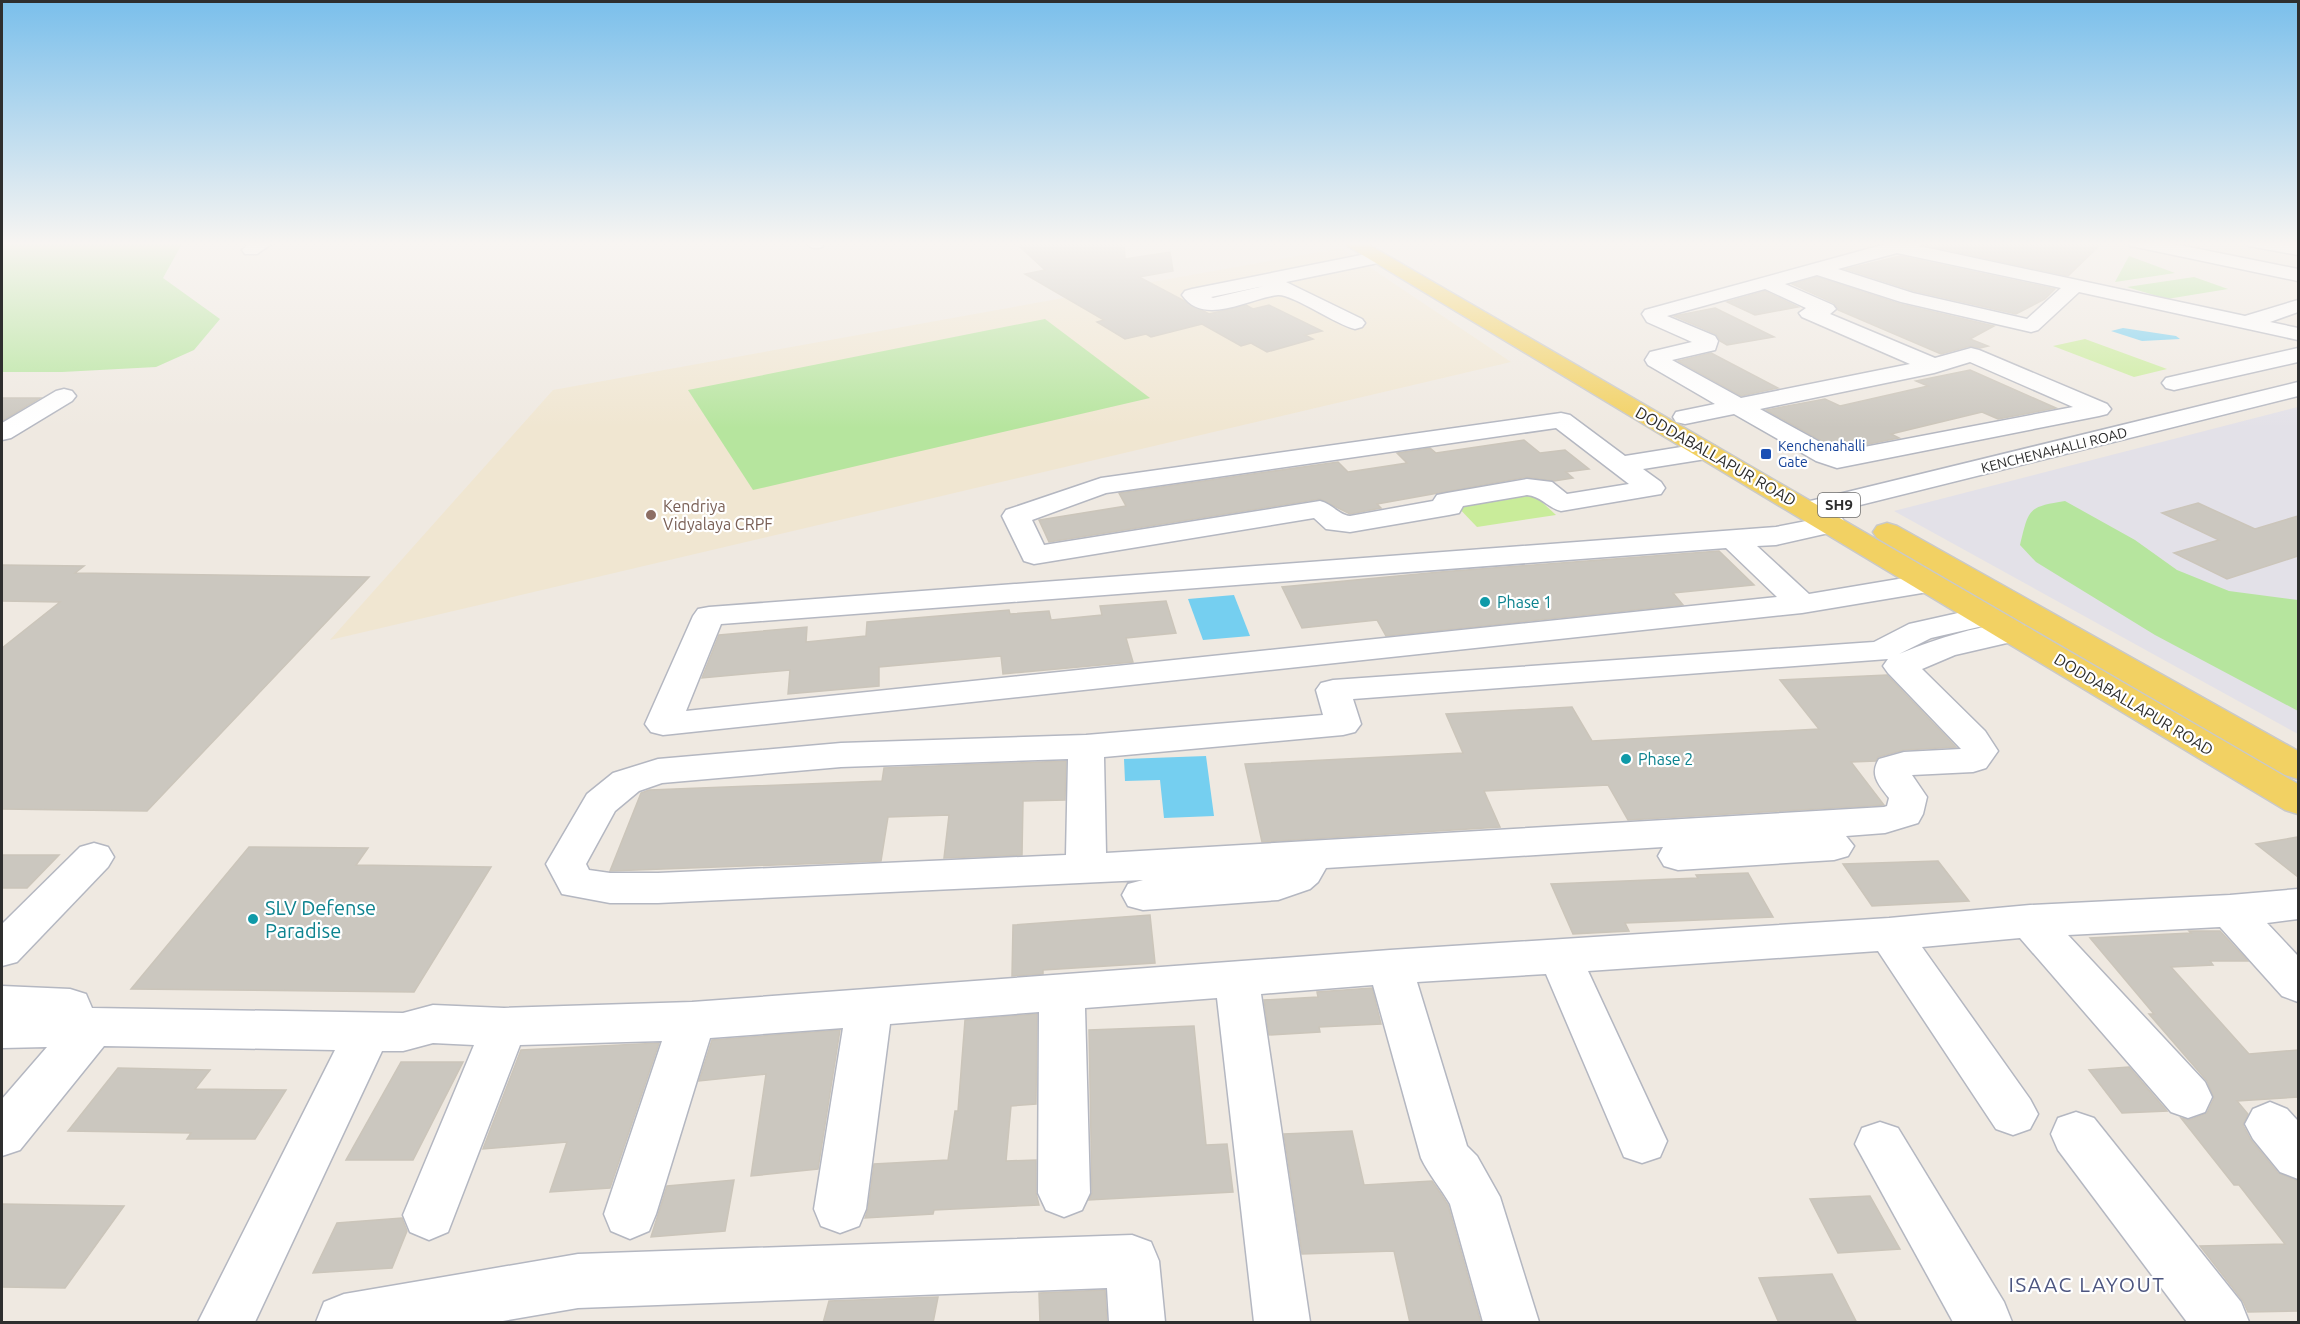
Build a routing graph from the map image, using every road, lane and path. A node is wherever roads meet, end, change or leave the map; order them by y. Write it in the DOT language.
graph roads {
  1 [pos="1316,304"];
  2 [pos="1466,304"];
  3 [pos="1477,304"];
  4 [pos="1688,304"];
  5 [pos="1814,304"];
  6 [pos="1933,304"];
  7 [pos="2055,304"];
  8 [pos="2163,304"];
  9 [pos="2298,306"];
  10 [pos="2247,322"];
  11 [pos="1354,323"];
  12 [pos="2031,326"];
  13 [pos="2298,334"];
  14 [pos="1971,354"];
  15 [pos="2298,355"];
  16 [pos="1934,366"];
  17 [pos="2174,383"];
  18 [pos="2298,389"];
  19 [pos="64,396"];
  20 [pos="1738,405"];
  21 [pos="1685,417"];
  22 [pos="2,433"];
  23 [pos="1706,451"];
  24 [pos="1620,465"];
  25 [pos="1826,512"];
  26 [pos="1733,539"];
  27 [pos="1928,583"];
  28 [pos="1802,604"];
  29 [pos="1999,624"];
  30 [pos="1890,658"];
  31 [pos="1086,747"];
  32 [pos="2298,767"];
  33 [pos="2298,801"];
  34 [pos="1875,821"];
  35 [pos="1310,855"];
  36 [pos="1678,856"];
  37 [pos="94,857"];
  38 [pos="1086,869"];
  39 [pos="1143,895"];
  40 [pos="2298,904"];
  41 [pos="2230,911"];
  42 [pos="2030,921"];
  43 [pos="1889,934"];
  44 [pos="2,950"];
  45 [pos="1560,956"];
  46 [pos="1390,967"];
  47 [pos="1237,979"];
  48 [pos="2298,984"];
  49 [pos="1062,992"];
  50 [pos="2,1004"];
  51 [pos="869,1007"];
  52 [pos="692,1021"];
  53 [pos="433,1024"];
  54 [pos="92,1027"];
  55 [pos="504,1027"];
  56 [pos="2,1029"];
  57 [pos="368,1032"];
  58 [pos="2188,1097"];
  59 [pos="2013,1114"];
  60 [pos="2,1134"];
  61 [pos="2076,1134"];
  62 [pos="1642,1141"];
  63 [pos="1880,1144"];
  64 [pos="1064,1193"];
  65 [pos="840,1209"];
  66 [pos="630,1214"];
  67 [pos="429,1215"];
  68 [pos="226,1323"];
  69 [pos="344,1323"];
  70 [pos="1137,1323"];
  71 [pos="1281,1323"];
  72 [pos="1511,1323"];
  73 [pos="1984,1323"];
  74 [pos="2221,1323"];
  1 -- 11 [label="street"];
  2 -- 23 [label="main road, DODDABALLAPUR ROAD / SH9"];
  3 -- 21 [label="main road, DODDABALLAPUR ROAD / SH9"];
  4 -- 20 [label="street"];
  5 -- 16 [label="street"];
  6 -- 12 [label="street"];
  7 -- 12 [label="street"];
  8 -- 10 [label="street"];
  9 -- 10 [label="street"];
  10 -- 13 [label="street"];
  12 -- 14 [label="street"];
  14 -- 16 [label="street"];
  14 -- 20 [label="street"];
  15 -- 17 [label="street"];
  16 -- 20 [label="street"];
  18 -- 25 [label="street, KENCHENAHALLI ROAD"];
  19 -- 22 [label="street"];
  20 -- 21 [label="street"];
  21 -- 25 [label="main road, DODDABALLAPUR ROAD / SH9"];
  23 -- 24 [label="street"];
  23 -- 25 [label="main road, DODDABALLAPUR ROAD / SH9"];
  24 -- 24 [label="street"];
  25 -- 26 [label="street, KENCHENAHALLI ROAD"];
  25 -- 27 [label="main road, DODDABALLAPUR ROAD / SH9"];
  25 -- 32 [label="main road, DODDABALLAPUR ROAD / SH9"];
  26 -- 28 [label="street"];
  26 -- 28 [label="street, KENCHENAHALLI ROAD"];
  27 -- 28 [label="street"];
  27 -- 29 [label="main road, DODDABALLAPUR ROAD / SH9"];
  29 -- 30 [label="street"];
  29 -- 33 [label="main road, DODDABALLAPUR ROAD / SH9"];
  30 -- 31 [label="street"];
  30 -- 34 [label="street"];
  31 -- 38 [label="street"];
  31 -- 38 [label="street"];
  34 -- 35 [label="street"];
  34 -- 36 [label="street"];
  35 -- 38 [label="street"];
  35 -- 39 [label="street"];
  37 -- 44 [label="street"];
  40 -- 41 [label="street"];
  41 -- 42 [label="street"];
  41 -- 48 [label="street"];
  42 -- 43 [label="street"];
  42 -- 58 [label="street"];
  43 -- 45 [label="street"];
  43 -- 59 [label="street"];
  45 -- 46 [label="street"];
  45 -- 62 [label="street"];
  46 -- 47 [label="street"];
  46 -- 72 [label="street"];
  47 -- 49 [label="street"];
  47 -- 71 [label="street"];
  49 -- 51 [label="street"];
  49 -- 64 [label="street"];
  50 -- 53 [label="street"];
  51 -- 52 [label="street"];
  51 -- 65 [label="street"];
  52 -- 55 [label="street"];
  52 -- 66 [label="street"];
  53 -- 55 [label="street"];
  53 -- 57 [label="street"];
  54 -- 56 [label="street"];
  54 -- 57 [label="street"];
  54 -- 60 [label="street"];
  55 -- 67 [label="street"];
  57 -- 68 [label="street"];
  61 -- 74 [label="street"];
  63 -- 73 [label="street"];
  69 -- 70 [label="street"];
}
